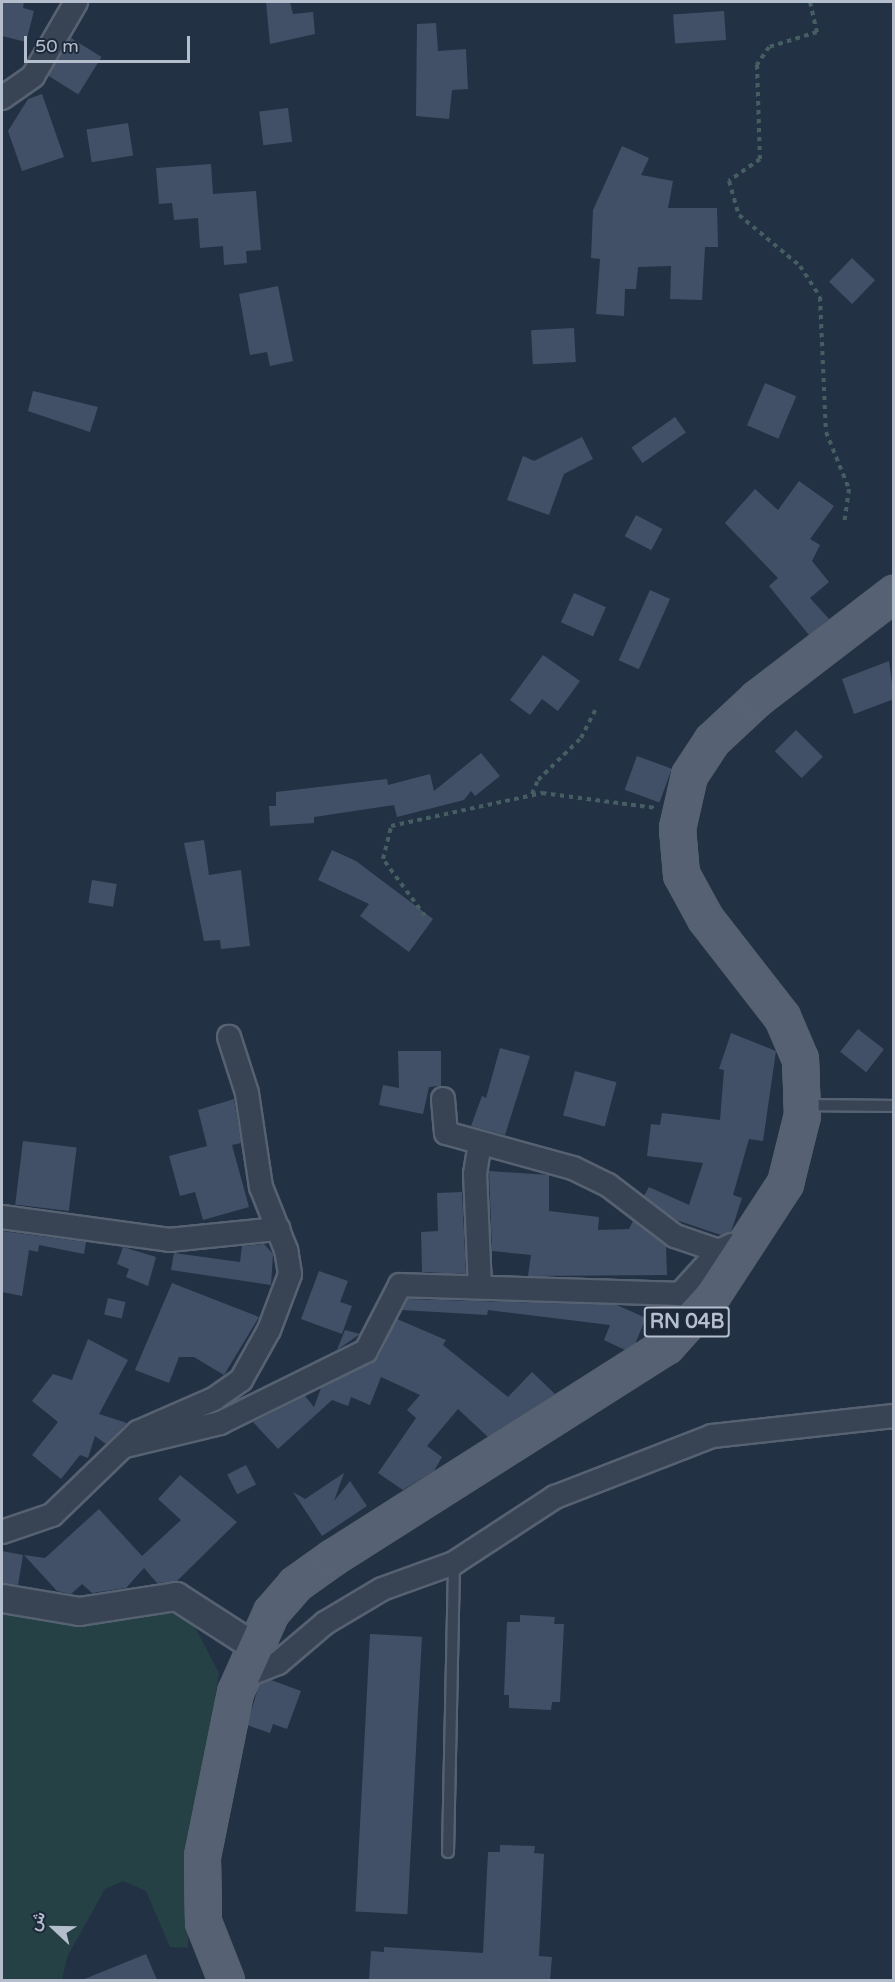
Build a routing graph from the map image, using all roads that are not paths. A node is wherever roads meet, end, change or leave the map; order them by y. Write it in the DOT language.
graph roads {
  1 [pos="76,2"];
  2 [pos="2,98"];
  3 [pos="894,592"];
  4 [pos="229,1036"];
  5 [pos="443,1099"];
  6 [pos="802,1104"];
  7 [pos="894,1106"];
  8 [pos="480,1144"];
  9 [pos="2,1217"];
  10 [pos="278,1229"];
  11 [pos="755,1234"];
  12 [pos="719,1251"];
  13 [pos="480,1287"];
  14 [pos="894,1416"];
  15 [pos="125,1446"];
  16 [pos="2,1532"];
  17 [pos="454,1563"];
  18 [pos="2,1598"];
  19 [pos="252,1645"];
  20 [pos="240,1678"];
  21 [pos="448,1852"];
  22 [pos="226,1980"];
  1 -- 2 [label="street"];
  3 -- 6 [label="main road, RN 04B"];
  4 -- 10 [label="street"];
  5 -- 8 [label="street"];
  6 -- 7 [label="lane"];
  6 -- 11 [label="main road, RN 04B"];
  8 -- 12 [label="street"];
  8 -- 13 [label="street"];
  9 -- 10 [label="street"];
  10 -- 15 [label="street"];
  11 -- 12 [label="street"];
  11 -- 19 [label="main road, RN 04B"];
  12 -- 13 [label="street"];
  13 -- 15 [label="street"];
  14 -- 17 [label="street"];
  15 -- 16 [label="street"];
  17 -- 20 [label="street"];
  17 -- 21 [label="lane"];
  18 -- 19 [label="street"];
  19 -- 20 [label="main road, RN 04B"];
  20 -- 22 [label="main road, RN 04B"];
}
